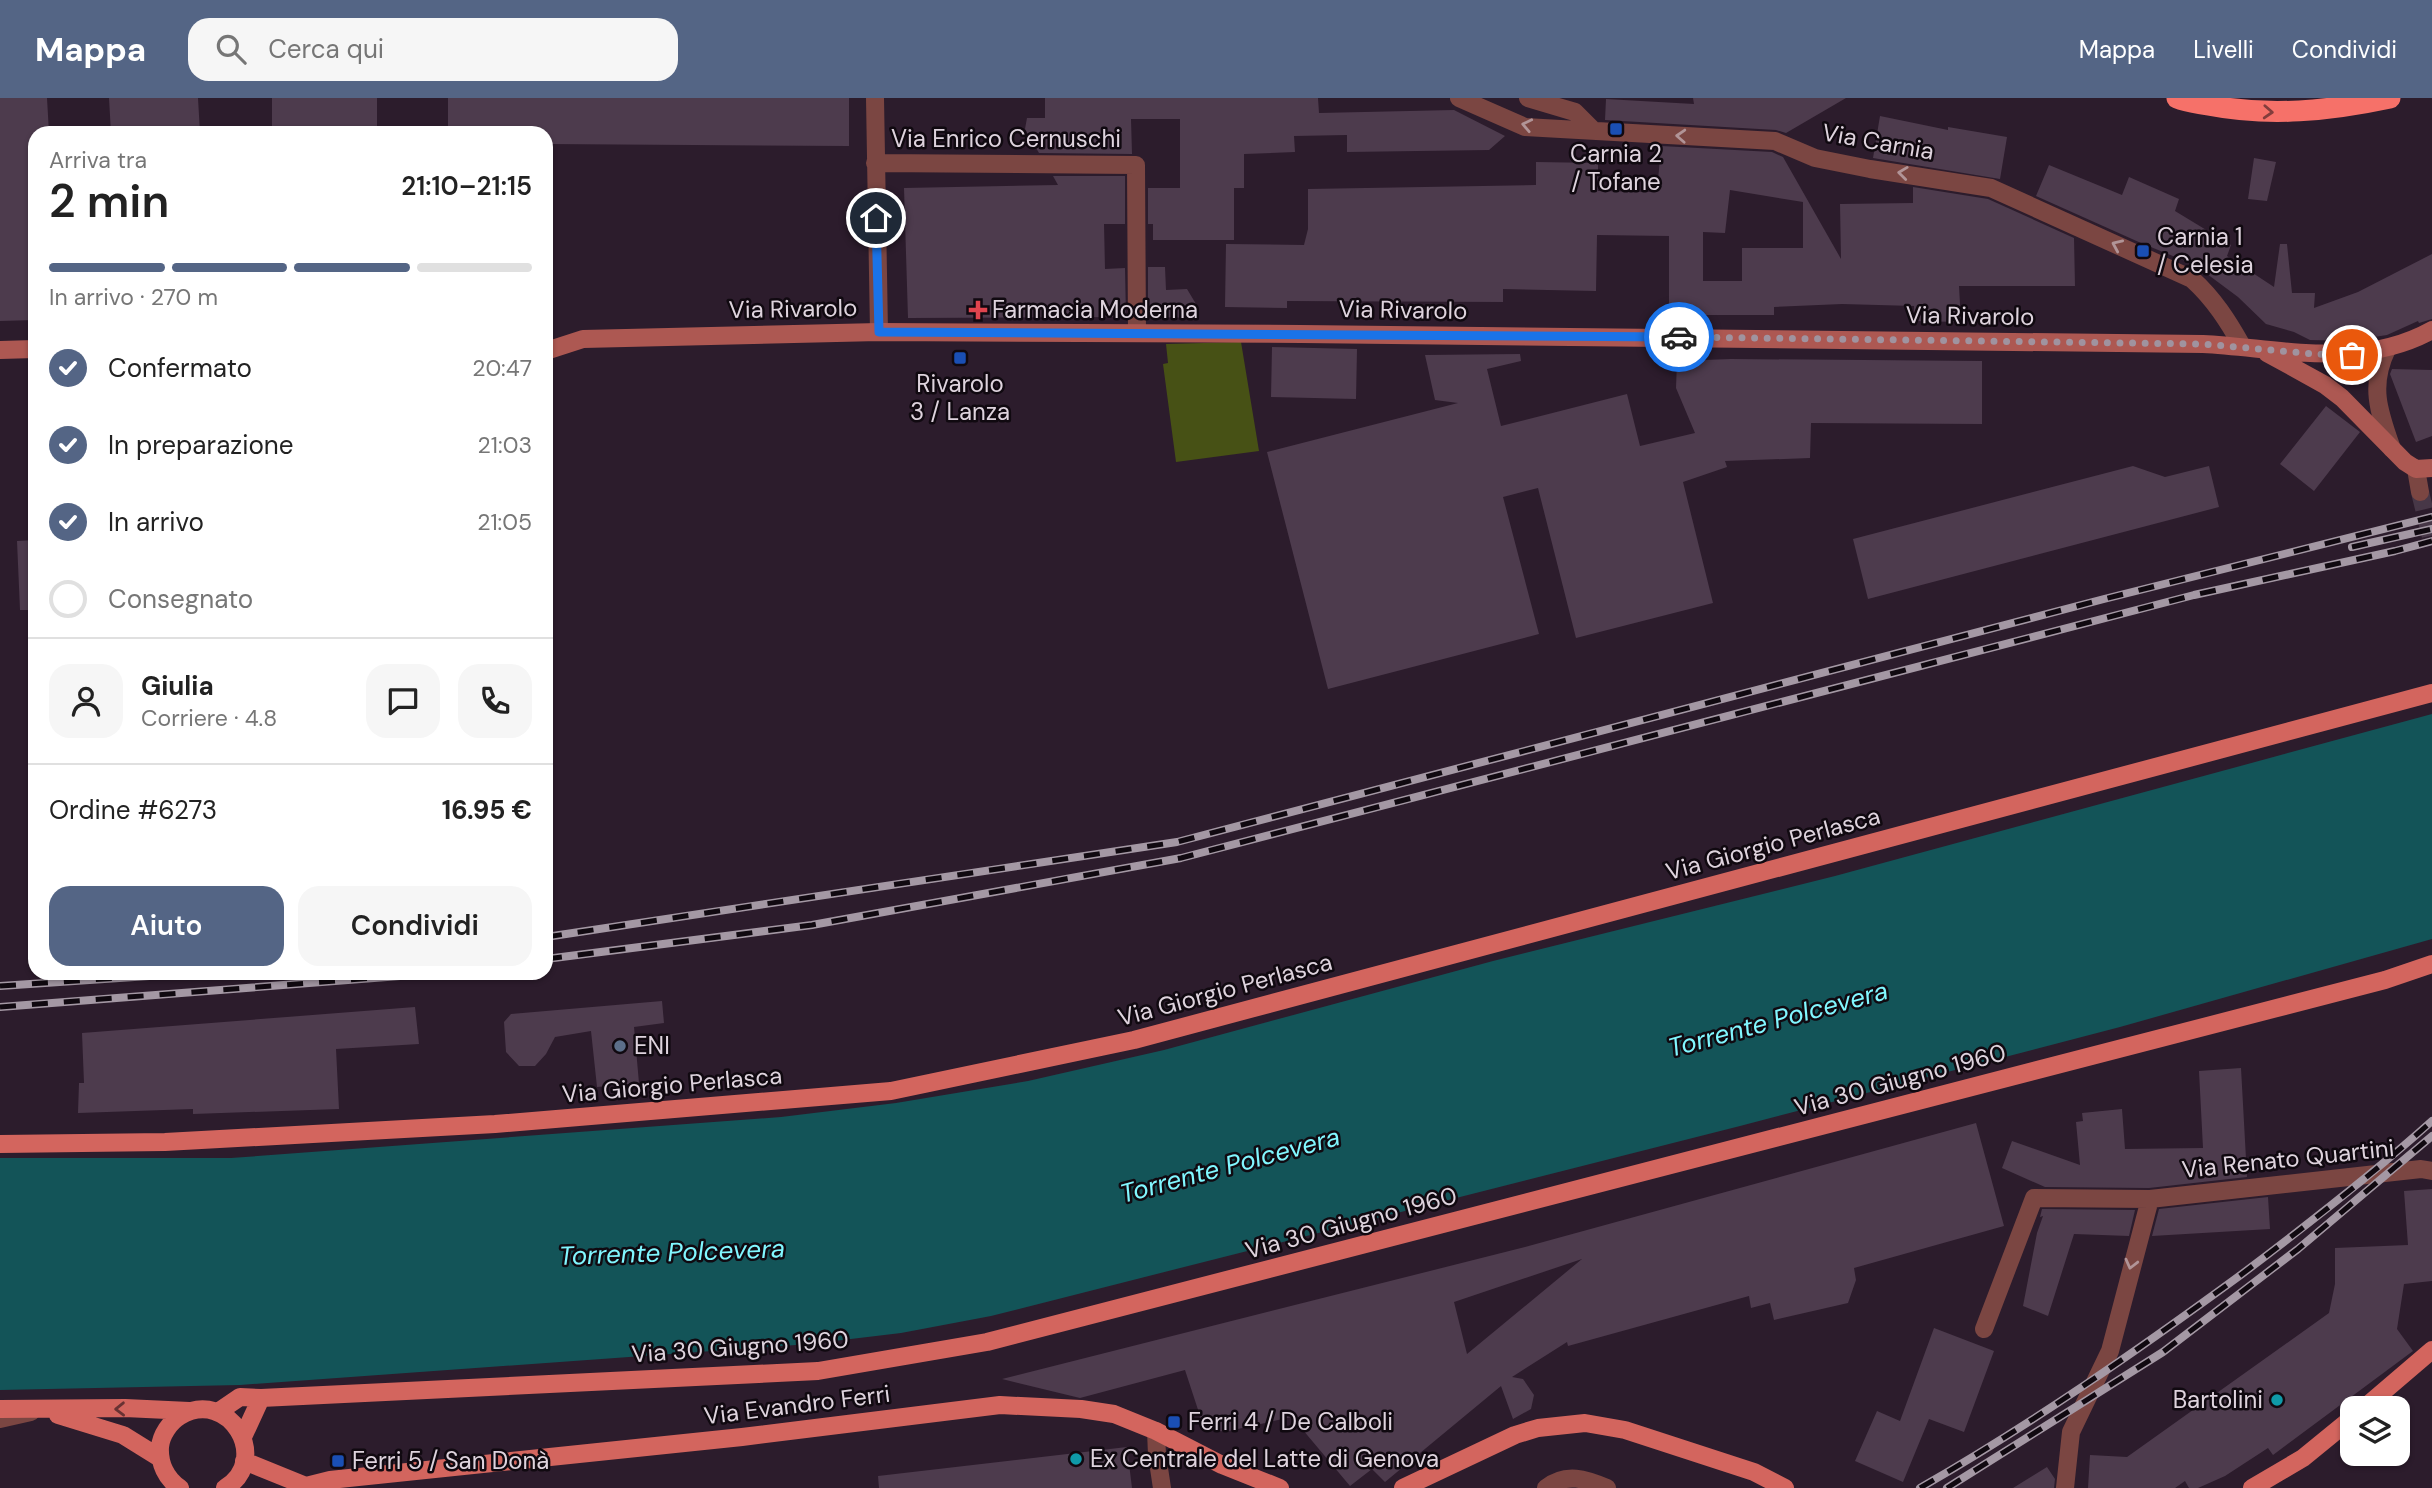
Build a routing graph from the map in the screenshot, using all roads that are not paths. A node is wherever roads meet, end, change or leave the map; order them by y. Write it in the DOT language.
graph roads {
  1 [pos="875,98"];
  2 [pos="1459,98"];
  3 [pos="1528,98"];
  4 [pos="2177,98"];
  5 [pos="2390,98"];
  6 [pos="1594,131"];
  7 [pos="875,163"];
  8 [pos="2432,330"];
  9 [pos="879,332"];
  10 [pos="1137,333"];
  11 [pos="2242,346"];
  12 [pos="28,349"];
  13 [pos="553,349"];
  14 [pos="2261,349"];
  15 [pos="2387,349"];
  16 [pos="0,350"];
  17 [pos="2393,452"];
  18 [pos="2424,469"];
  19 [pos="2420,492"];
  20 [pos="2432,693"];
  21 [pos="2432,964"];
  22 [pos="0,1144"];
  23 [pos="2432,1171"];
  24 [pos="2150,1199"];
  25 [pos="1984,1329"];
  26 [pos="2432,1350"];
  27 [pos="2378,1396"];
  28 [pos="261,1398"];
  29 [pos="0,1409"];
  30 [pos="41,1410"];
  31 [pos="188,1411"];
  32 [pos="218,1412"];
  33 [pos="0,1419"];
  34 [pos="2340,1428"];
  35 [pos="1156,1431"];
  36 [pos="243,1437"];
  37 [pos="160,1458"];
  38 [pos="244,1461"];
  39 [pos="302,1487"];
  40 [pos="180,1488"];
  41 [pos="225,1488"];
  42 [pos="1162,1488"];
  43 [pos="1280,1488"];
  44 [pos="1403,1488"];
  45 [pos="1546,1488"];
  46 [pos="1607,1488"];
  47 [pos="1785,1488"];
  48 [pos="2065,1488"];
  49 [pos="2252,1488"];
  1 -- 7 [label="street"];
  6 -- 2 [label="street, Via Carnia, one-way"];
  3 -- 6 [label="street"];
  4 -- 5 [label="highway, one-way"];
  11 -- 6 [label="street, Via Carnia, one-way"];
  7 -- 9 [label="street"];
  7 -- 10 [label="street, Via Enrico Cernuschi"];
  8 -- 15 [label="main road, Via Rivarolo"];
  9 -- 10 [label="main road, Via Rivarolo"];
  9 -- 13 [label="main road, Via Rivarolo"];
  10 -- 11 [label="main road, Via Rivarolo"];
  11 -- 14 [label="main road, Via Rivarolo"];
  12 -- 16 [label="main road"];
  14 -- 15 [label="main road, Via Rivarolo"];
  14 -- 17 [label="main road, Via Rivarolo"];
  15 -- 17 [label="street"];
  17 -- 18 [label="main road, Via Rivarolo"];
  18 -- 19 [label="street"];
  20 -- 22 [label="main road, Via Giorgio Perlasca"];
  21 -- 28 [label="main road, Via 30 Giugno 1960"];
  23 -- 24 [label="street, Via Renato Quartini"];
  24 -- 25 [label="street, Via Renato Quartini"];
  24 -- 48 [label="street, Via Renato Quartini, one-way"];
  26 -- 27 [label="main road"];
  28 -- 32 [label="main road, Via 30 Giugno 1960"];
  28 -- 36 [label="main road"];
  29 -- 30 [label="main road"];
  31 -- 30 [label="main road, one-way"];
  30 -- 33 [label="street"];
  30 -- 37 [label="main road"];
  31 -- 32 [label="main road"];
  31 -- 37 [label="main road"];
  32 -- 36 [label="main road"];
  34 -- 49 [label="main road"];
  35 -- 39 [label="main road, Via Evandro Ferri"];
  35 -- 42 [label="street"];
  35 -- 43 [label="main road, Via Evandro Ferri"];
  36 -- 38 [label="main road"];
  37 -- 40 [label="main road"];
  38 -- 39 [label="main road, Via Evandro Ferri"];
  38 -- 41 [label="main road"];
  44 -- 47 [label="main road"];
  45 -- 46 [label="street"];
}
